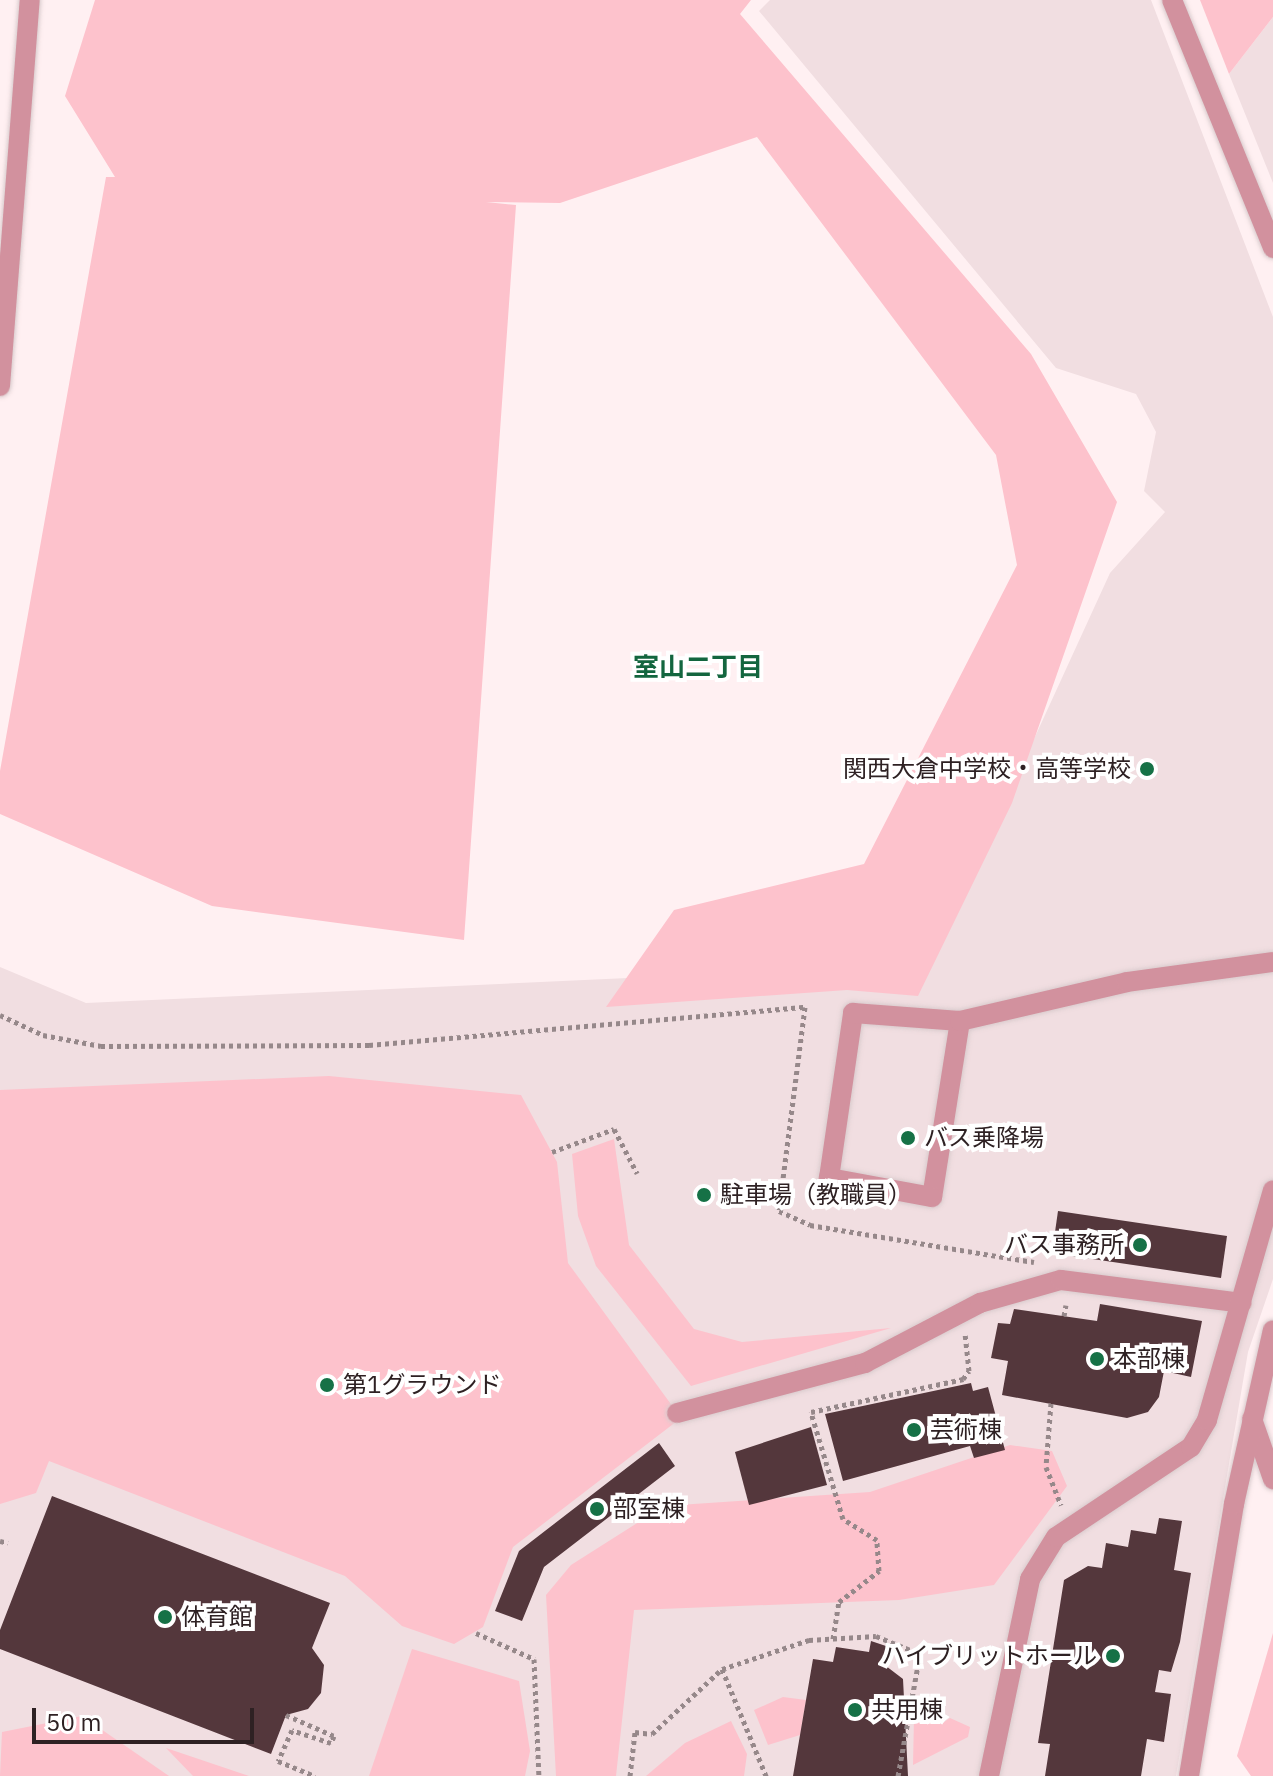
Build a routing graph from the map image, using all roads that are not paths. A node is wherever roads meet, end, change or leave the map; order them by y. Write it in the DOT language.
graph roads {
  1 [pos="30,0"];
  2 [pos="1172,0"];
  3 [pos="1273,248"];
  4 [pos="0,386"];
  5 [pos="1273,962"];
  6 [pos="960,1021"];
  7 [pos="1273,1190"];
  8 [pos="1242,1303"];
  9 [pos="1273,1330"];
  10 [pos="677,1413"];
  11 [pos="1252,1419"];
  12 [pos="1273,1479"];
  13 [pos="989,1776"];
  14 [pos="1189,1776"];
  1 -- 4 [label="street"];
  2 -- 3 [label="street"];
  5 -- 6 [label="street"];
  6 -- 6 [label="street"];
  7 -- 8 [label="street"];
  8 -- 10 [label="street"];
  8 -- 13 [label="street"];
  9 -- 11 [label="street"];
  11 -- 12 [label="street"];
  11 -- 14 [label="street"];
}
